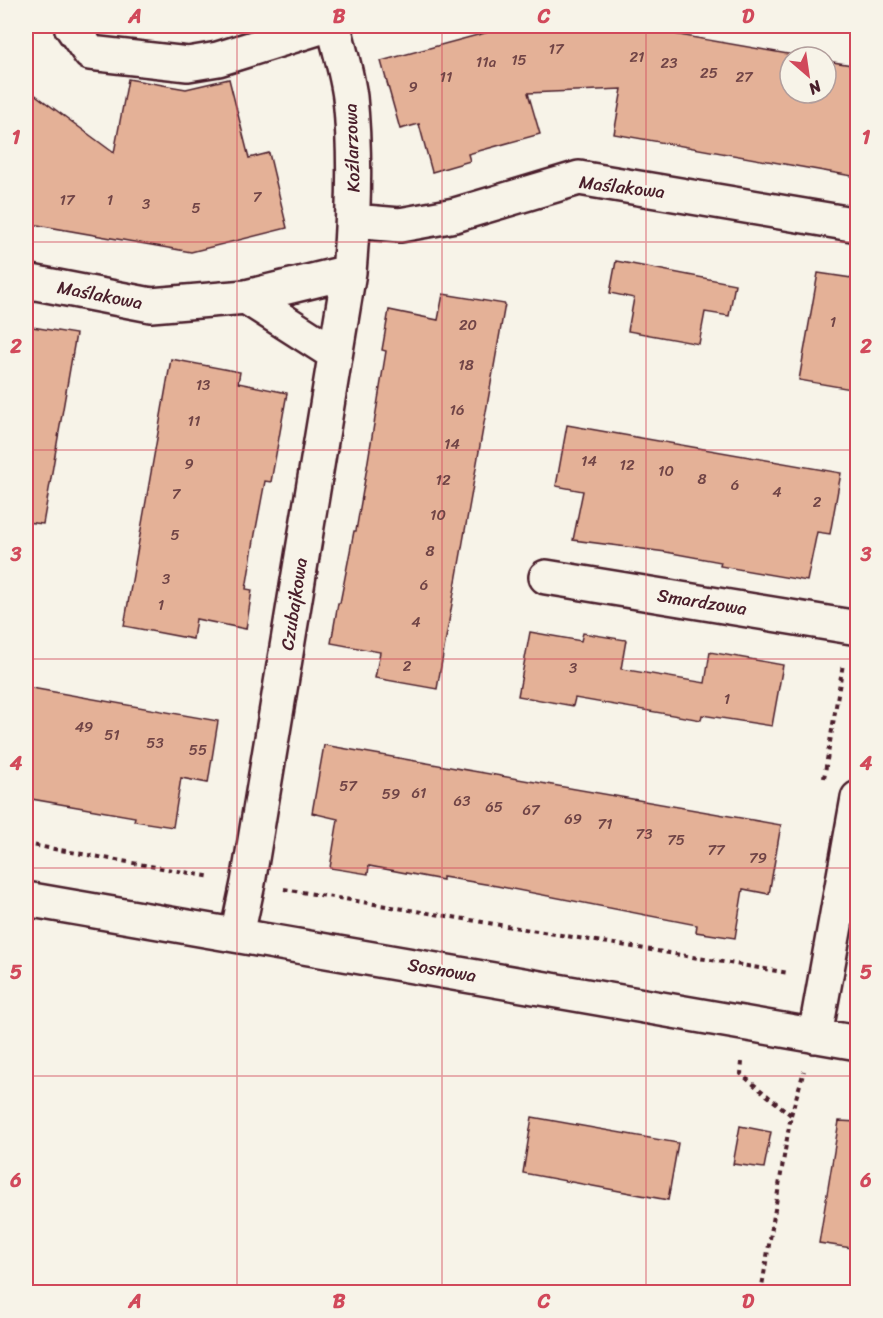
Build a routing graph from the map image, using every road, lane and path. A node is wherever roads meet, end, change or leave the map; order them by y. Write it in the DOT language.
graph roads {
  1 [pos="71,26"];
  2 [pos="324,26"];
  3 [pos="334,26"];
  4 [pos="353,221"];
  5 [pos="858,225"];
  6 [pos="349,272"];
  7 [pos="26,281"];
  8 [pos="246,297"];
  9 [pos="334,354"];
  10 [pos="546,577"];
  11 [pos="858,628"];
  12 [pos="858,798"];
  13 [pos="26,844"];
  14 [pos="248,883"];
  15 [pos="26,899"];
  16 [pos="237,935"];
  17 [pos="826,980"];
  18 [pos="747,1023"];
  19 [pos="815,1036"];
  20 [pos="858,1043"];
  21 [pos="761,1293"];
  1 -- 2 [label="street"];
  3 -- 4 [label="street, Koźlarzowa"];
  4 -- 5 [label="street, Maślakowa"];
  4 -- 6 [label="street, Koźlarzowa"];
  6 -- 8 [label="street, Maślakowa"];
  6 -- 9 [label="street, Czubajkowa"];
  7 -- 8 [label="street, Maślakowa"];
  8 -- 9 [label="street"];
  9 -- 14 [label="street, Czubajkowa"];
  10 -- 11 [label="street, Smardzowa"];
  12 -- 17 [label="street"];
  13 -- 14 [label="path"];
  14 -- 16 [label="street, Czubajkowa"];
  14 -- 17 [label="path"];
  15 -- 16 [label="street, Sosnowa"];
  16 -- 18 [label="street, Sosnowa"];
  17 -- 19 [label="street"];
  18 -- 19 [label="street, Sosnowa"];
  18 -- 21 [label="path"];
  19 -- 20 [label="street, Sosnowa"];
}
